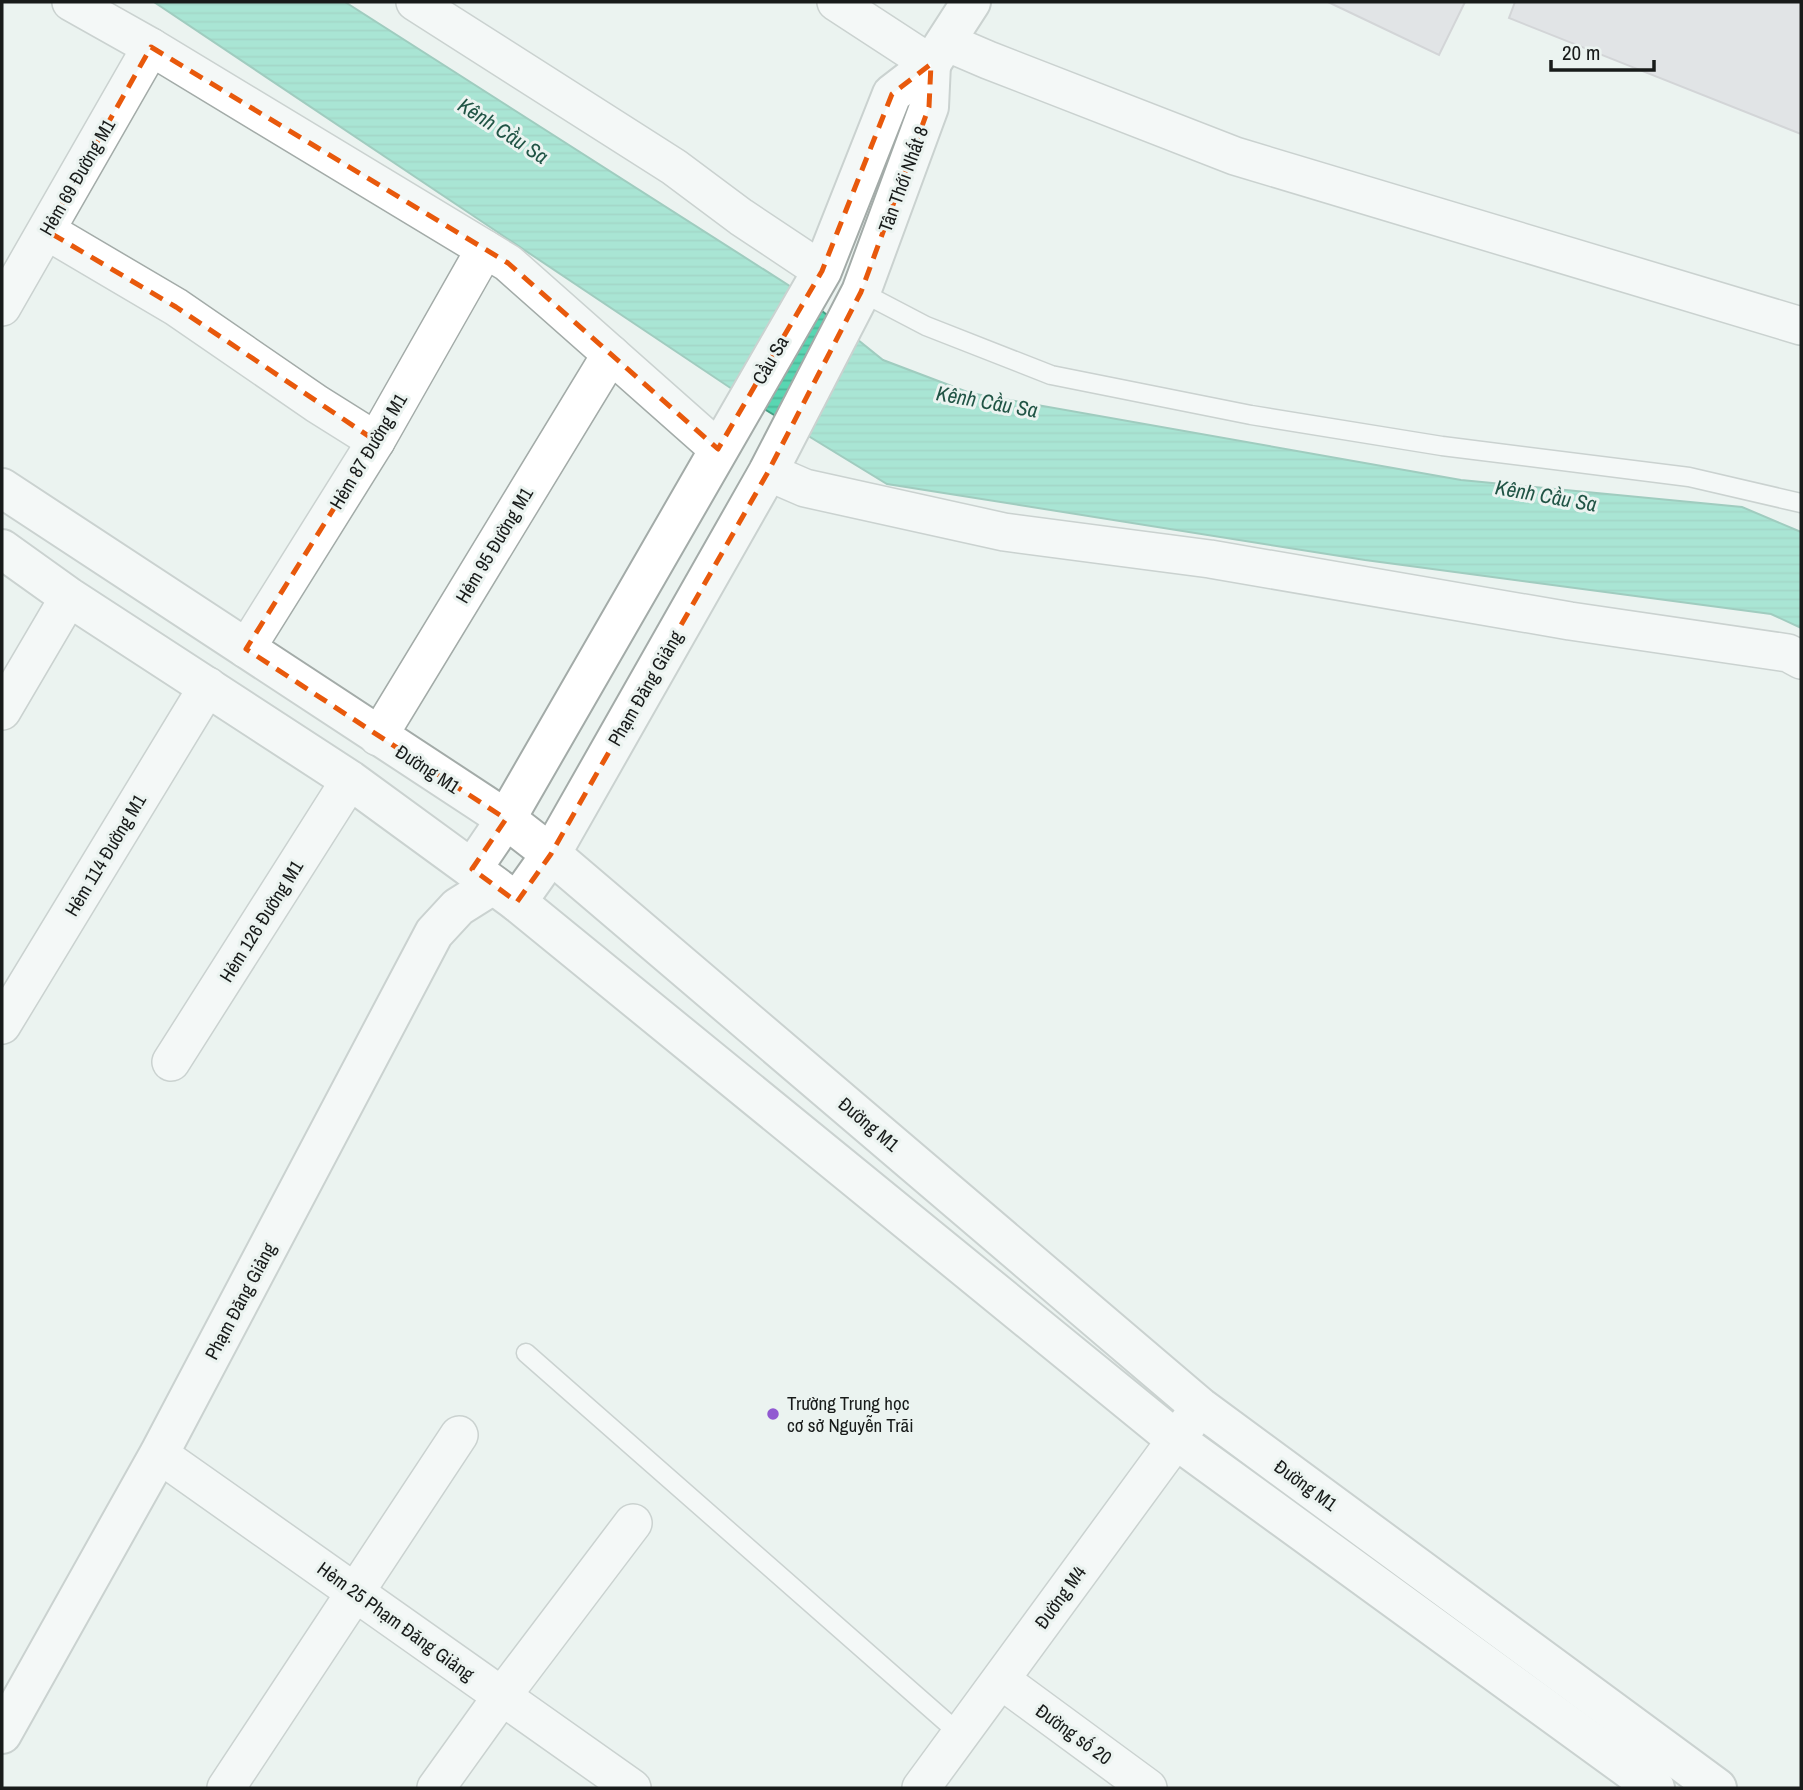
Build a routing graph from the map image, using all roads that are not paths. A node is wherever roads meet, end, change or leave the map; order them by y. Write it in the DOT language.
graph roads {
  1 [pos="71,2"];
  2 [pos="415,2"];
  3 [pos="836,2"];
  4 [pos="971,2"];
  5 [pos="151,47"];
  6 [pos="939,53"];
  7 [pos="47,231"];
  8 [pos="485,249"];
  9 [pos="822,271"];
  10 [pos="861,292"];
  11 [pos="2,307"];
  12 [pos="1801,326"];
  13 [pos="611,354"];
  14 [pos="376,441"];
  15 [pos="718,449"];
  16 [pos="768,472"];
  17 [pos="2,488"];
  18 [pos="1801,503"];
  19 [pos="2,548"];
  20 [pos="69,597"];
  21 [pos="246,649"];
  22 [pos="1801,660"];
  23 [pos="208,686"];
  24 [pos="2,711"];
  25 [pos="378,737"];
  26 [pos="350,780"];
  27 [pos="506,819"];
  28 [pos="551,854"];
  29 [pos="494,885"];
  30 [pos="2,1025"];
  31 [pos="171,1062"];
  32 [pos="526,1353"];
  33 [pos="1200,1406"];
  34 [pos="459,1435"];
  35 [pos="1175,1439"];
  36 [pos="159,1454"];
  37 [pos="633,1523"];
  38 [pos="356,1591"];
  39 [pos="1001,1680"];
  40 [pos="502,1696"];
  41 [pos="2,1734"];
  42 [pos="961,1735"];
  43 [pos="226,1788"];
  44 [pos="436,1788"];
  45 [pos="632,1788"];
  46 [pos="921,1788"];
  47 [pos="1148,1788"];
  48 [pos="1655,1788"];
  49 [pos="1717,1788"];
  1 -- 5 [label="street"];
  2 -- 9 [label="street"];
  3 -- 6 [label="street"];
  4 -- 6 [label="street, Tân Thới Nhất 8"];
  5 -- 7 [label="street, Hẻm 69 Đường M1"];
  5 -- 8 [label="street"];
  6 -- 9 [label="street, Tân Thới Nhất 8"];
  6 -- 10 [label="street, Tân Thới Nhất 8"];
  6 -- 12 [label="street"];
  7 -- 11 [label="street, Hẻm 69 Đường M1"];
  7 -- 14 [label="street"];
  8 -- 13 [label="street"];
  8 -- 14 [label="street, Hẻm 87 Đường M1"];
  9 -- 15 [label="street, Cầu Sa"];
  10 -- 16 [label="street"];
  10 -- 18 [label="lane"];
  13 -- 15 [label="street"];
  13 -- 25 [label="street, Hẻm 95 Đường M1"];
  14 -- 21 [label="street, Hẻm 87 Đường M1"];
  15 -- 27 [label="street, Phạm Đăng Giảng"];
  16 -- 22 [label="street"];
  16 -- 28 [label="street, Phạm Đăng Giảng"];
  17 -- 21 [label="street, Đường M1"];
  19 -- 20 [label="street, Đường M1"];
  20 -- 23 [label="street, Đường M1"];
  20 -- 24 [label="street"];
  21 -- 25 [label="street, Đường M1"];
  23 -- 26 [label="street, Đường M1"];
  23 -- 30 [label="street, Hẻm 114 Đường M1"];
  25 -- 27 [label="street, Đường M1"];
  26 -- 29 [label="street, Đường M1"];
  26 -- 31 [label="street, Hẻm 126 Đường M1"];
  27 -- 28 [label="street, Đường M1"];
  27 -- 29 [label="street, Phạm Đăng Giảng"];
  28 -- 29 [label="street, Phạm Đăng Giảng"];
  28 -- 33 [label="street, Đường M1"];
  29 -- 35 [label="street, Đường M1"];
  29 -- 36 [label="street, Phạm Đăng Giảng"];
  32 -- 42 [label="lane"];
  33 -- 35 [label="street, Đường M4"];
  33 -- 49 [label="street, Đường M1"];
  34 -- 38 [label="street"];
  35 -- 39 [label="street, Đường M4"];
  35 -- 48 [label="street, Đường M1"];
  36 -- 38 [label="street, Hẻm 25 Phạm Đăng Giảng"];
  36 -- 41 [label="street, Phạm Đăng Giảng"];
  37 -- 40 [label="street"];
  38 -- 40 [label="street, Hẻm 25 Phạm Đăng Giảng"];
  38 -- 43 [label="street"];
  39 -- 42 [label="street, Đường M4"];
  39 -- 47 [label="street, Đường số 20"];
  40 -- 44 [label="street"];
  40 -- 45 [label="street, Hẻm 25 Phạm Đăng Giảng"];
  42 -- 46 [label="street, Đường M4"];
}
